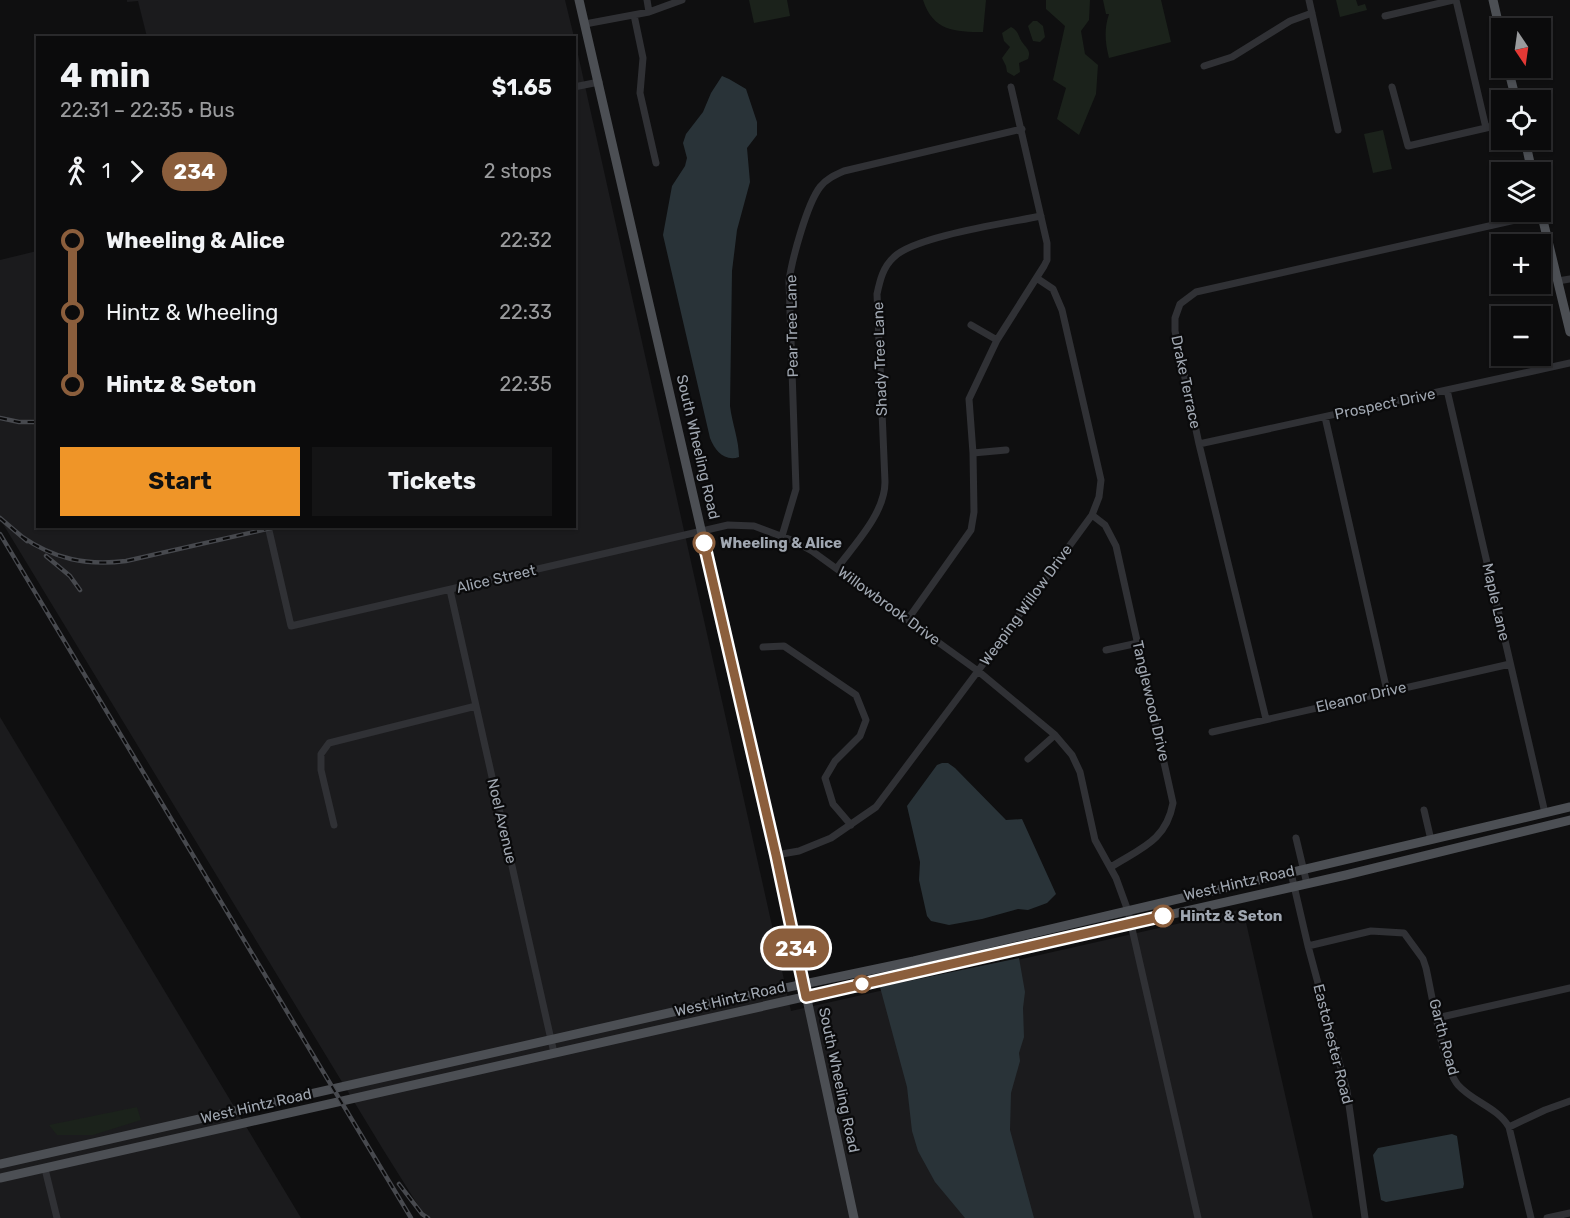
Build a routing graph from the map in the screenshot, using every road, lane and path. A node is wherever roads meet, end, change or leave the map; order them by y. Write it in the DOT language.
graph roads {
  1 [pos="579,0"];
  2 [pos="647,0"];
  3 [pos="682,0"];
  4 [pos="1309,0"];
  5 [pos="1454,0"];
  6 [pos="1492,0"];
  7 [pos="649,12"];
  8 [pos="1312,13"];
  9 [pos="634,15"];
  10 [pos="1385,15"];
  11 [pos="1497,18"];
  12 [pos="585,24"];
  13 [pos="1204,66"];
  14 [pos="599,82"];
  15 [pos="576,87"];
  16 [pos="1011,87"];
  17 [pos="1392,87"];
  18 [pos="1491,127"];
  19 [pos="1486,128"];
  20 [pos="1022,129"];
  21 [pos="1338,129"];
  22 [pos="656,163"];
  23 [pos="1041,216"];
  24 [pos="1494,222"];
  25 [pos="1544,222"];
  26 [pos="1038,279"];
  27 [pos="1570,279"];
  28 [pos="1558,281"];
  29 [pos="971,325"];
  30 [pos="1570,332"];
  31 [pos="997,340"];
  32 [pos="1570,363"];
  33 [pos="1447,390"];
  34 [pos="1325,417"];
  35 [pos="1199,444"];
  36 [pos="1006,450"];
  37 [pos="973,453"];
  38 [pos="1092,515"];
  39 [pos="268,528"];
  40 [pos="701,530"];
  41 [pos="782,536"];
  42 [pos="837,568"];
  43 [pos="450,590"];
  44 [pos="908,619"];
  45 [pos="1138,643"];
  46 [pos="763,646"];
  47 [pos="1106,650"];
  48 [pos="1510,664"];
  49 [pos="978,671"];
  50 [pos="1388,691"];
  51 [pos="476,705"];
  52 [pos="1266,719"];
  53 [pos="1212,732"];
  54 [pos="1055,735"];
  55 [pos="1028,759"];
  56 [pos="1570,807"];
  57 [pos="1424,810"];
  58 [pos="1545,813"];
  59 [pos="1570,820"];
  60 [pos="334,825"];
  61 [pos="851,825"];
  62 [pos="1296,838"];
  63 [pos="1431,840"];
  64 [pos="776,855"];
  65 [pos="1111,867"];
  66 [pos="1304,870"];
  67 [pos="1292,873"];
  68 [pos="1307,884"];
  69 [pos="1295,886"];
  70 [pos="1128,911"];
  71 [pos="1131,923"];
  72 [pos="1308,946"];
  73 [pos="803,984"];
  74 [pos="1570,988"];
  75 [pos="806,997"];
  76 [pos="1437,1018"];
  77 [pos="551,1040"];
  78 [pos="554,1053"];
  79 [pos="1570,1101"];
  80 [pos="1509,1127"];
  81 [pos="0,1164"];
  82 [pos="45,1169"];
  83 [pos="0,1179"];
  84 [pos="1570,1213"];
  85 [pos="57,1218"];
  86 [pos="854,1218"];
  87 [pos="1198,1218"];
  88 [pos="1365,1218"];
  89 [pos="1531,1218"];
  90 [pos="1547,1218"];
  1 -- 12 [label="main road, South Wheeling Road"];
  2 -- 7 [label="street"];
  3 -- 7 [label="street"];
  4 -- 8 [label="street"];
  5 -- 10 [label="street"];
  5 -- 19 [label="street"];
  6 -- 11 [label="main road"];
  7 -- 9 [label="street"];
  8 -- 13 [label="street"];
  8 -- 21 [label="street"];
  9 -- 12 [label="street"];
  9 -- 22 [label="street"];
  12 -- 14 [label="main road, South Wheeling Road"];
  14 -- 15 [label="street"];
  14 -- 40 [label="main road, South Wheeling Road"];
  16 -- 20 [label="street"];
  17 -- 19 [label="street"];
  18 -- 19 [label="street"];
  20 -- 23 [label="street"];
  20 -- 41 [label="street, Pear Tree Lane"];
  23 -- 26 [label="street"];
  23 -- 42 [label="street, Shady Tree Lane"];
  24 -- 35 [label="street, Drake Terrace"];
  25 -- 28 [label="main road"];
  26 -- 31 [label="street"];
  26 -- 38 [label="street, Weeping Willow Drive"];
  27 -- 28 [label="street"];
  28 -- 30 [label="main road"];
  29 -- 31 [label="street"];
  31 -- 37 [label="street"];
  32 -- 33 [label="street, Prospect Drive"];
  33 -- 34 [label="street, Prospect Drive"];
  33 -- 48 [label="street, Maple Lane"];
  34 -- 35 [label="street, Prospect Drive"];
  34 -- 50 [label="street"];
  35 -- 52 [label="street, Drake Terrace"];
  36 -- 37 [label="street"];
  37 -- 44 [label="street"];
  38 -- 45 [label="street, Tanglewood Drive"];
  38 -- 49 [label="street, Weeping Willow Drive"];
  39 -- 43 [label="street, Alice Street"];
  40 -- 41 [label="street, Willowbrook Drive"];
  40 -- 43 [label="street, Alice Street"];
  40 -- 64 [label="main road, South Wheeling Road"];
  41 -- 42 [label="street, Willowbrook Drive"];
  42 -- 44 [label="street, Willowbrook Drive"];
  43 -- 51 [label="street, Noel Avenue"];
  44 -- 49 [label="street, Willowbrook Drive"];
  45 -- 47 [label="street"];
  45 -- 65 [label="street, Tanglewood Drive"];
  46 -- 61 [label="street"];
  48 -- 50 [label="street, Eleanor Drive"];
  48 -- 58 [label="street, Maple Lane"];
  49 -- 54 [label="street, Willowbrook Drive"];
  49 -- 61 [label="street, Weeping Willow Drive"];
  50 -- 52 [label="street, Eleanor Drive"];
  51 -- 60 [label="street"];
  51 -- 77 [label="street, Noel Avenue"];
  52 -- 53 [label="street, Eleanor Drive"];
  54 -- 55 [label="street"];
  54 -- 65 [label="street, Willowbrook Drive"];
  56 -- 58 [label="main road, West Hintz Road"];
  57 -- 63 [label="street"];
  58 -- 63 [label="main road, West Hintz Road"];
  59 -- 68 [label="main road, West Hintz Road"];
  61 -- 64 [label="street, Weeping Willow Drive"];
  62 -- 66 [label="street"];
  63 -- 66 [label="main road, West Hintz Road"];
  64 -- 73 [label="main road, South Wheeling Road"];
  65 -- 70 [label="street, Willowbrook Drive"];
  66 -- 67 [label="main road, West Hintz Road"];
  66 -- 68 [label="street"];
  67 -- 69 [label="street, Eastchester Road"];
  67 -- 70 [label="main road, West Hintz Road"];
  68 -- 69 [label="main road, West Hintz Road"];
  69 -- 71 [label="main road, West Hintz Road"];
  69 -- 72 [label="street, Eastchester Road"];
  70 -- 71 [label="street, Willowbrook Drive"];
  70 -- 73 [label="main road, West Hintz Road"];
  71 -- 75 [label="main road, West Hintz Road"];
  71 -- 87 [label="street, Willowbrook Drive"];
  72 -- 76 [label="street, Garth Road"];
  72 -- 88 [label="street, Eastchester Road"];
  73 -- 75 [label="main road, South Wheeling Road"];
  73 -- 77 [label="main road, West Hintz Road"];
  74 -- 76 [label="street"];
  75 -- 78 [label="main road, West Hintz Road"];
  75 -- 86 [label="main road, South Wheeling Road"];
  76 -- 80 [label="street, Garth Road"];
  77 -- 78 [label="street, Noel Avenue"];
  77 -- 81 [label="main road, West Hintz Road"];
  78 -- 82 [label="main road, West Hintz Road"];
  79 -- 80 [label="street"];
  80 -- 89 [label="street"];
  82 -- 83 [label="main road, West Hintz Road"];
  82 -- 85 [label="street"];
  84 -- 90 [label="street"];
}
